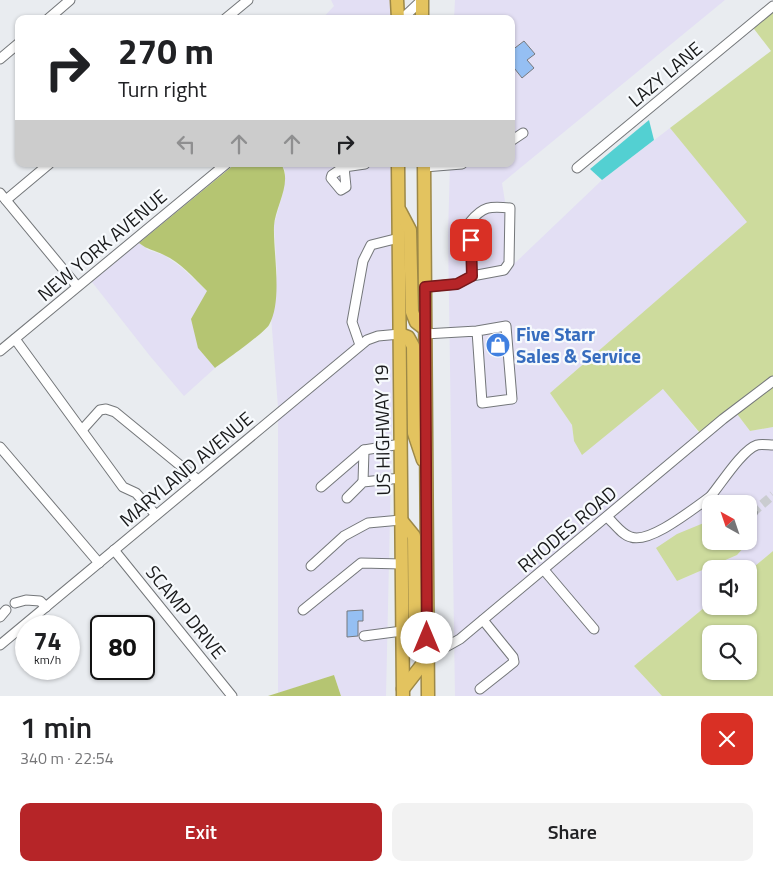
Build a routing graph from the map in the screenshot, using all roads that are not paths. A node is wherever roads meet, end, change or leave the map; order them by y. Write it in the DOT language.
graph roads {
  1 [pos="70,0"];
  2 [pos="248,0"];
  3 [pos="397,0"];
  4 [pos="422,0"];
  5 [pos="773,6"];
  6 [pos="53,15"];
  7 [pos="230,15"];
  8 [pos="398,15"];
  9 [pos="406,15"];
  10 [pos="422,15"];
  11 [pos="15,46"];
  12 [pos="0,59"];
  13 [pos="523,133"];
  14 [pos="515,139"];
  15 [pos="45,167"];
  16 [pos="222,167"];
  17 [pos="398,167"];
  18 [pos="424,167"];
  19 [pos="577,168"];
  20 [pos="3,196"];
  21 [pos="399,209"];
  22 [pos="399,238"];
  23 [pos="472,276"];
  24 [pos="77,286"];
  25 [pos="425,287"];
  26 [pos="478,331"];
  27 [pos="426,332"];
  28 [pos="400,334"];
  29 [pos="15,338"];
  30 [pos="360,345"];
  31 [pos="0,351"];
  32 [pos="773,381"];
  33 [pos="82,430"];
  34 [pos="401,444"];
  35 [pos="773,445"];
  36 [pos="0,447"];
  37 [pos="364,450"];
  38 [pos="426,469"];
  39 [pos="401,478"];
  40 [pos="198,480"];
  41 [pos="364,482"];
  42 [pos="320,488"];
  43 [pos="715,495"];
  44 [pos="347,498"];
  45 [pos="702,506"];
  46 [pos="156,515"];
  47 [pos="607,517"];
  48 [pos="402,520"];
  49 [pos="114,550"];
  50 [pos="99,563"];
  51 [pos="402,564"];
  52 [pos="311,566"];
  53 [pos="544,570"];
  54 [pos="15,603"];
  55 [pos="46,607"];
  56 [pos="303,610"];
  57 [pos="483,620"];
  58 [pos="594,629"];
  59 [pos="402,631"];
  60 [pos="364,636"];
  61 [pos="2,640"];
  62 [pos="428,657"];
  63 [pos="480,689"];
  64 [pos="403,693"];
  65 [pos="232,696"];
  66 [pos="428,696"];
  1 -- 6 [label="street"];
  2 -- 7 [label="street"];
  3 -- 8 [label="highway"];
  4 -- 9 [label="street"];
  4 -- 10 [label="highway"];
  5 -- 19 [label="street, LAZY LANE"];
  11 -- 12 [label="street"];
  13 -- 14 [label="street"];
  15 -- 20 [label="street"];
  16 -- 24 [label="street, NEW YORK AVENUE"];
  17 -- 21 [label="highway, US HIGHWAY 19"];
  18 -- 25 [label="highway"];
  20 -- 24 [label="street"];
  21 -- 22 [label="highway, US HIGHWAY 19"];
  21 -- 27 [label="highway"];
  22 -- 28 [label="highway, US HIGHWAY 19"];
  22 -- 30 [label="street"];
  23 -- 23 [label="street"];
  23 -- 25 [label="street"];
  24 -- 29 [label="street, NEW YORK AVENUE"];
  25 -- 27 [label="highway"];
  26 -- 26 [label="street"];
  26 -- 27 [label="street"];
  27 -- 38 [label="highway"];
  28 -- 30 [label="street, MARYLAND AVENUE"];
  28 -- 34 [label="highway, US HIGHWAY 19"];
  28 -- 38 [label="highway"];
  29 -- 31 [label="street, NEW YORK AVENUE"];
  29 -- 33 [label="street"];
  30 -- 40 [label="street, MARYLAND AVENUE"];
  32 -- 47 [label="street, RHODES ROAD"];
  33 -- 40 [label="street"];
  33 -- 46 [label="street"];
  34 -- 37 [label="street"];
  34 -- 39 [label="highway, US HIGHWAY 19"];
  35 -- 43 [label="street"];
  36 -- 50 [label="street"];
  37 -- 41 [label="street"];
  37 -- 42 [label="street"];
  38 -- 62 [label="highway"];
  39 -- 41 [label="street"];
  39 -- 48 [label="highway, US HIGHWAY 19"];
  40 -- 46 [label="street, MARYLAND AVENUE"];
  41 -- 44 [label="street"];
  45 -- 47 [label="street"];
  46 -- 49 [label="street, MARYLAND AVENUE"];
  47 -- 53 [label="street, RHODES ROAD"];
  48 -- 51 [label="highway, US HIGHWAY 19"];
  48 -- 52 [label="street"];
  48 -- 62 [label="highway"];
  49 -- 50 [label="street, MARYLAND AVENUE"];
  49 -- 65 [label="street, SCAMP DRIVE"];
  50 -- 55 [label="street, MARYLAND AVENUE"];
  51 -- 56 [label="street"];
  51 -- 59 [label="highway, US HIGHWAY 19"];
  53 -- 57 [label="street, RHODES ROAD"];
  53 -- 58 [label="street"];
  54 -- 55 [label="street"];
  55 -- 61 [label="street, MARYLAND AVENUE"];
  57 -- 62 [label="street, RHODES ROAD"];
  57 -- 63 [label="street"];
  59 -- 60 [label="street"];
  59 -- 64 [label="highway, US HIGHWAY 19"];
  62 -- 64 [label="highway"];
  62 -- 66 [label="highway"];
}
